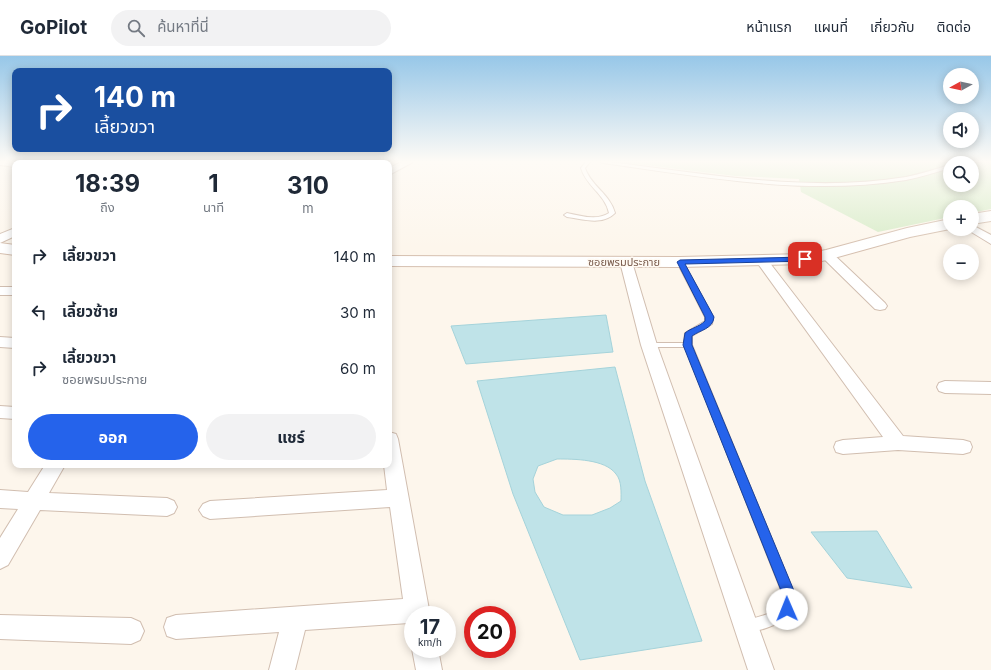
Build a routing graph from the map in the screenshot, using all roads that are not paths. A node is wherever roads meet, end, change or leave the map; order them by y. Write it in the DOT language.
graph roads {
  1 [pos="598,191"];
  2 [pos="567,215"];
  3 [pos="991,216"];
  4 [pos="979,218"];
  5 [pos="943,225"];
  6 [pos="979,232"];
  7 [pos="12,233"];
  8 [pos="0,239"];
  9 [pos="991,240"];
  10 [pos="0,248"];
  11 [pos="12,250"];
  12 [pos="827,255"];
  13 [pos="392,260"];
  14 [pos="762,261"];
  15 [pos="626,262"];
  16 [pos="680,262"];
  17 [pos="0,291"];
  18 [pos="12,291"];
  19 [pos="880,306"];
  20 [pos="649,344"];
  21 [pos="688,345"];
  22 [pos="945,387"];
  23 [pos="991,388"];
  24 [pos="0,412"];
  25 [pos="12,413"];
  26 [pos="898,443"];
  27 [pos="844,447"];
  28 [pos="963,447"];
  29 [pos="392,457"];
  30 [pos="53,468"];
  31 [pos="399,498"];
  32 [pos="0,499"];
  33 [pos="34,501"];
  34 [pos="167,507"];
  35 [pos="210,510"];
  36 [pos="0,558"];
  37 [pos="417,606"];
  38 [pos="404,614"];
  39 [pos="295,619"];
  40 [pos="0,627"];
  41 [pos="176,627"];
  42 [pos="745,627"];
  43 [pos="131,631"];
  44 [pos="427,658"];
  45 [pos="282,670"];
  46 [pos="429,670"];
  47 [pos="761,670"];
  1 -- 2 [label="lane"];
  3 -- 4 [label="street"];
  5 -- 12 [label="street, ซอยพรมประกาย"];
  6 -- 9 [label="street"];
  7 -- 8 [label="street"];
  10 -- 11 [label="street"];
  12 -- 14 [label="street, ซอยพรมประกาย"];
  12 -- 19 [label="street"];
  13 -- 15 [label="street, ซอยพรมประกาย"];
  14 -- 16 [label="street, ซอยพรมประกาย"];
  14 -- 26 [label="street"];
  15 -- 16 [label="street, ซอยพรมประกาย"];
  15 -- 20 [label="street"];
  16 -- 21 [label="lane"];
  17 -- 18 [label="street"];
  20 -- 21 [label="lane"];
  20 -- 42 [label="street"];
  21 -- 42 [label="lane"];
  22 -- 23 [label="street"];
  24 -- 25 [label="street"];
  26 -- 27 [label="street"];
  26 -- 28 [label="street"];
  29 -- 31 [label="street"];
  30 -- 33 [label="street"];
  31 -- 35 [label="street"];
  31 -- 37 [label="street"];
  32 -- 33 [label="street"];
  33 -- 34 [label="street"];
  33 -- 36 [label="street"];
  38 -- 39 [label="street"];
  39 -- 41 [label="street"];
  39 -- 45 [label="street"];
  40 -- 43 [label="street"];
  42 -- 47 [label="street"];
  44 -- 46 [label="street"];
}
